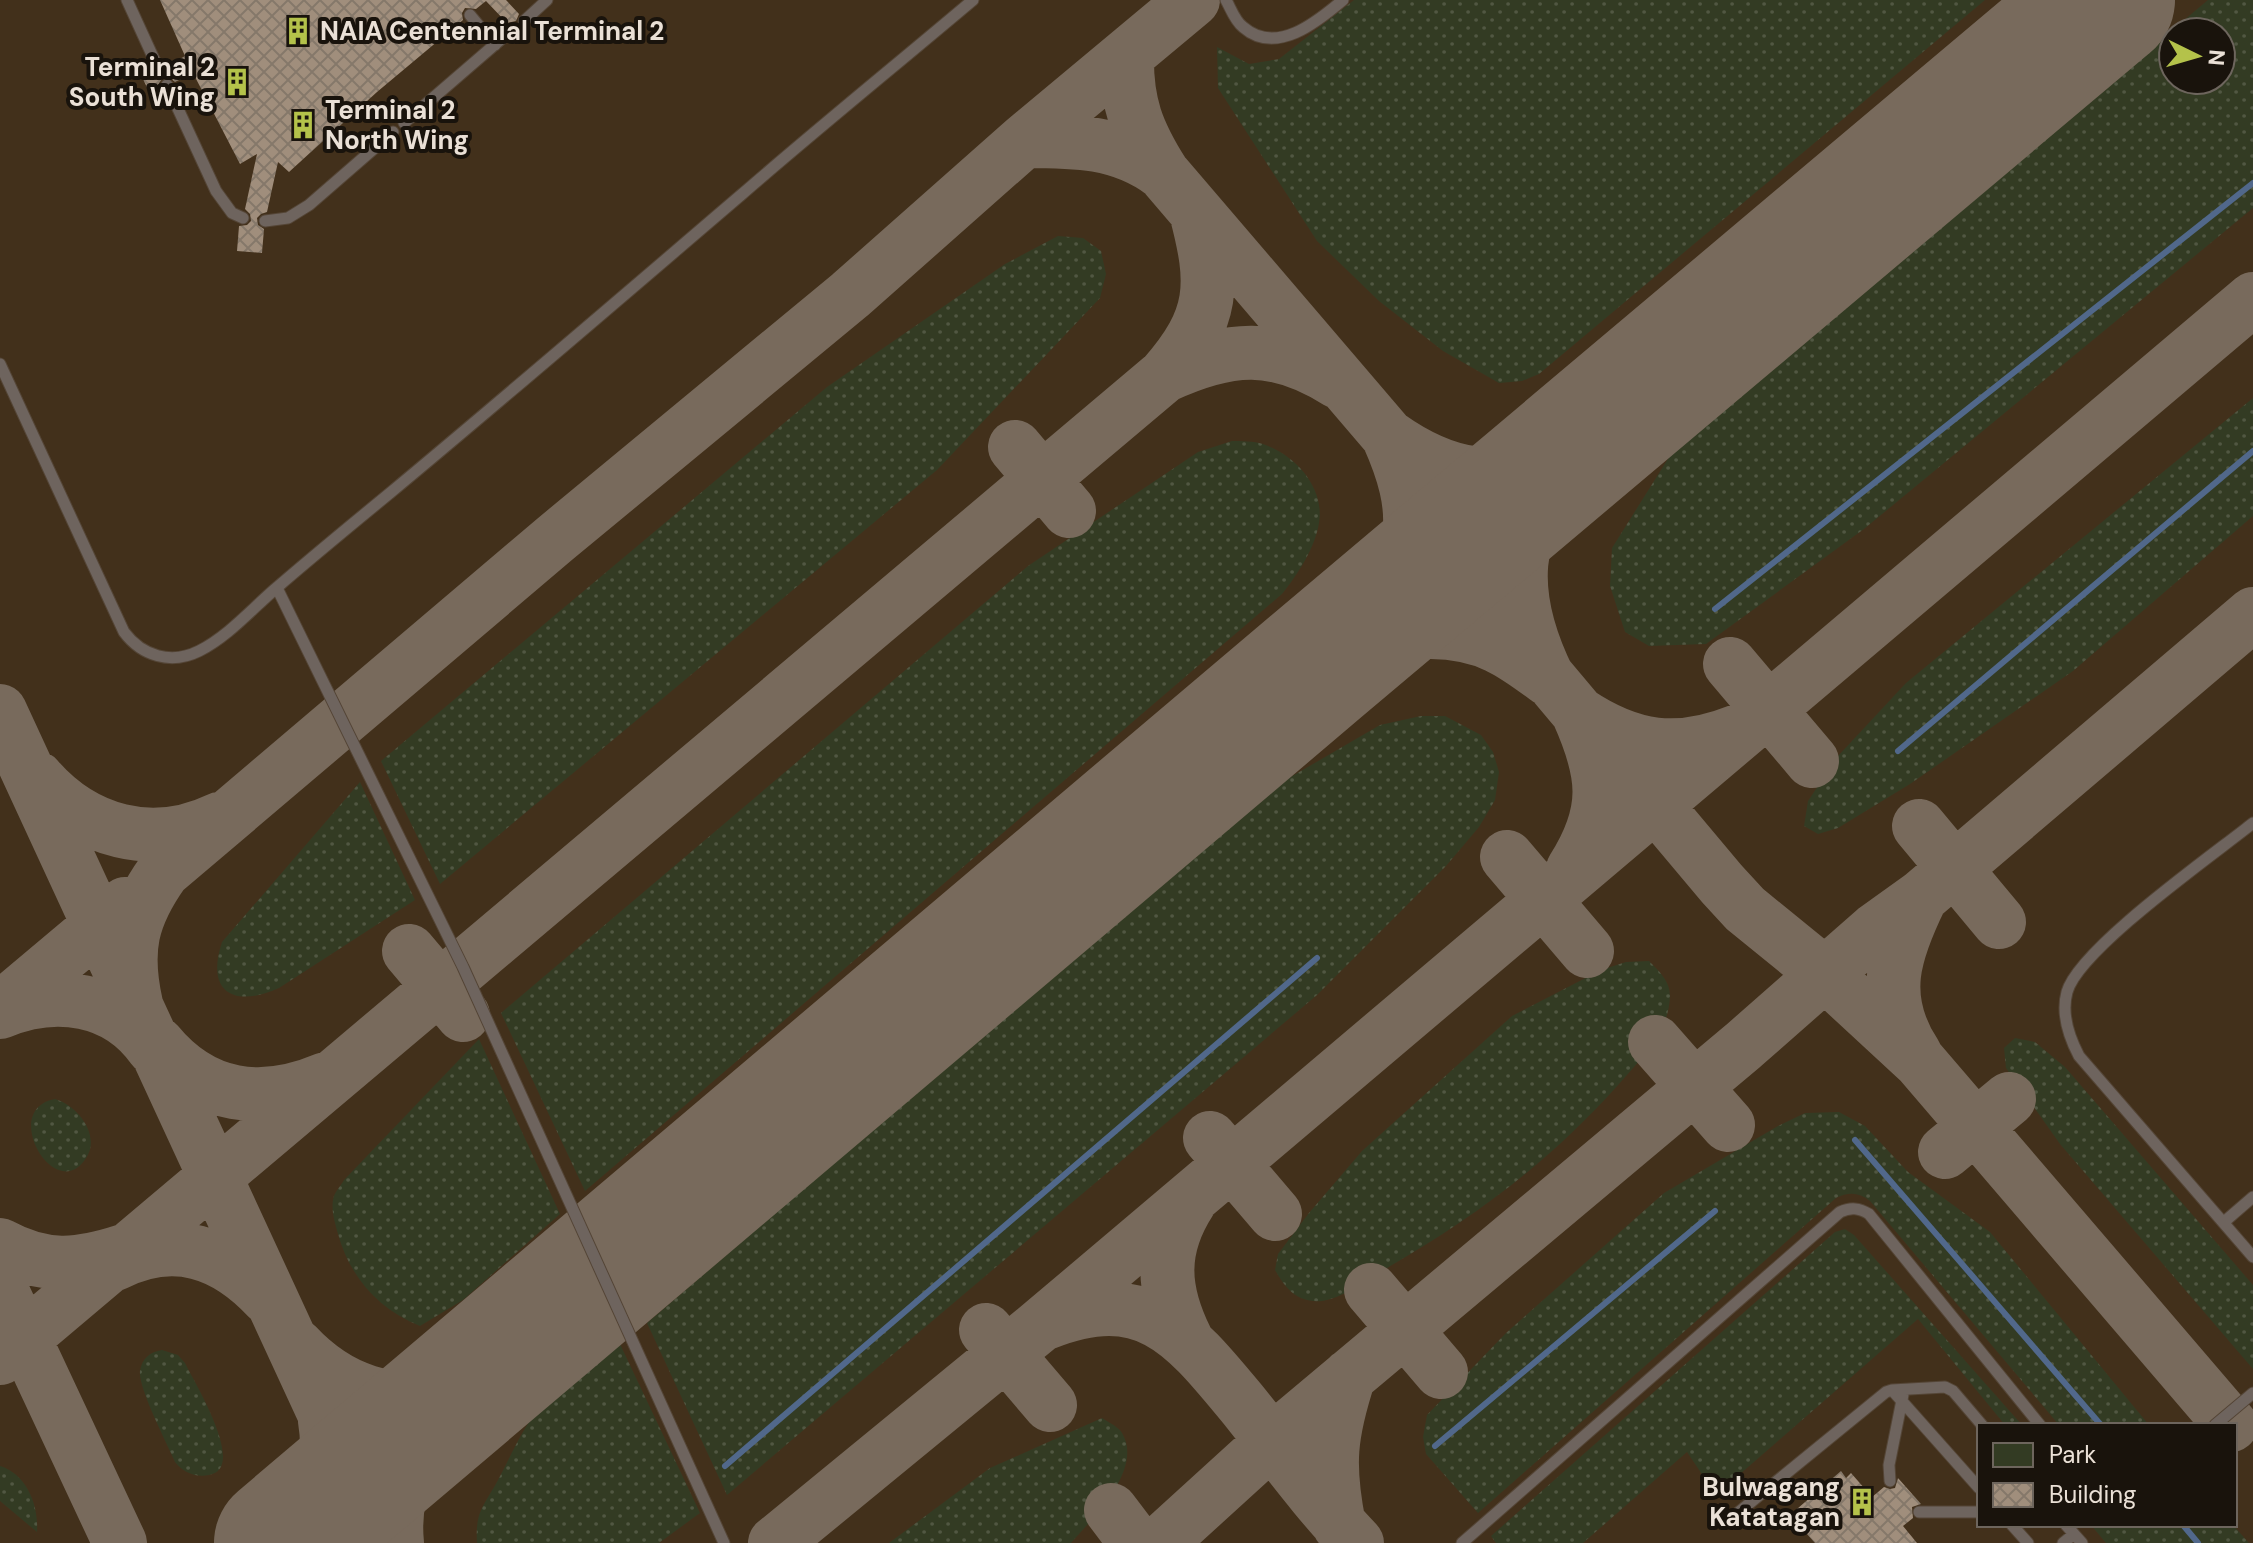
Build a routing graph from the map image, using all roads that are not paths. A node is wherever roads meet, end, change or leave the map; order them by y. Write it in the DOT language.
graph roads {
  1 [pos="127,0"];
  2 [pos="547,0"];
  3 [pos="973,0"];
  4 [pos="1226,0"];
  5 [pos="1343,0"];
  6 [pos="470,15"];
  7 [pos="524,21"];
  8 [pos="513,29"];
  9 [pos="495,45"];
  10 [pos="159,70"];
  11 [pos="167,85"];
  12 [pos="404,123"];
  13 [pos="393,132"];
  14 [pos="243,218"];
  15 [pos="265,221"];
  16 [pos="0,364"];
  17 [pos="277,588"];
  18 [pos="2253,823"];
  19 [pos="2253,1197"];
  20 [pos="2224,1222"];
  21 [pos="2253,1257"];
  22 [pos="1918,1388"];
  23 [pos="1892,1390"];
  24 [pos="2253,1393"];
  25 [pos="1902,1400"];
  26 [pos="1980,1423"];
  27 [pos="2038,1423"];
  28 [pos="2217,1423"];
  29 [pos="1890,1481"];
  30 [pos="1977,1486"];
  31 [pos="1919,1512"];
  32 [pos="1977,1512"];
  33 [pos="1734,1516"];
  34 [pos="2014,1527"];
  35 [pos="2074,1534"];
  36 [pos="724,1543"];
  37 [pos="1462,1543"];
  38 [pos="2028,1543"];
  39 [pos="2063,1543"];
  1 -- 10 [label="lane"];
  2 -- 7 [label="lane"];
  3 -- 17 [label="lane"];
  4 -- 5 [label="lane"];
  6 -- 9 [label="lane"];
  8 -- 9 [label="lane"];
  9 -- 12 [label="lane"];
  11 -- 14 [label="lane"];
  13 -- 15 [label="lane"];
  16 -- 17 [label="lane"];
  17 -- 36 [label="lane"];
  18 -- 20 [label="lane"];
  19 -- 20 [label="lane"];
  20 -- 21 [label="lane"];
  22 -- 23 [label="lane"];
  22 -- 25 [label="lane"];
  22 -- 26 [label="lane"];
  23 -- 25 [label="lane"];
  23 -- 33 [label="lane"];
  24 -- 28 [label="lane"];
  25 -- 29 [label="lane"];
  25 -- 30 [label="lane"];
  27 -- 37 [label="lane"];
  31 -- 32 [label="lane"];
  34 -- 38 [label="lane"];
  35 -- 39 [label="lane"];
}
